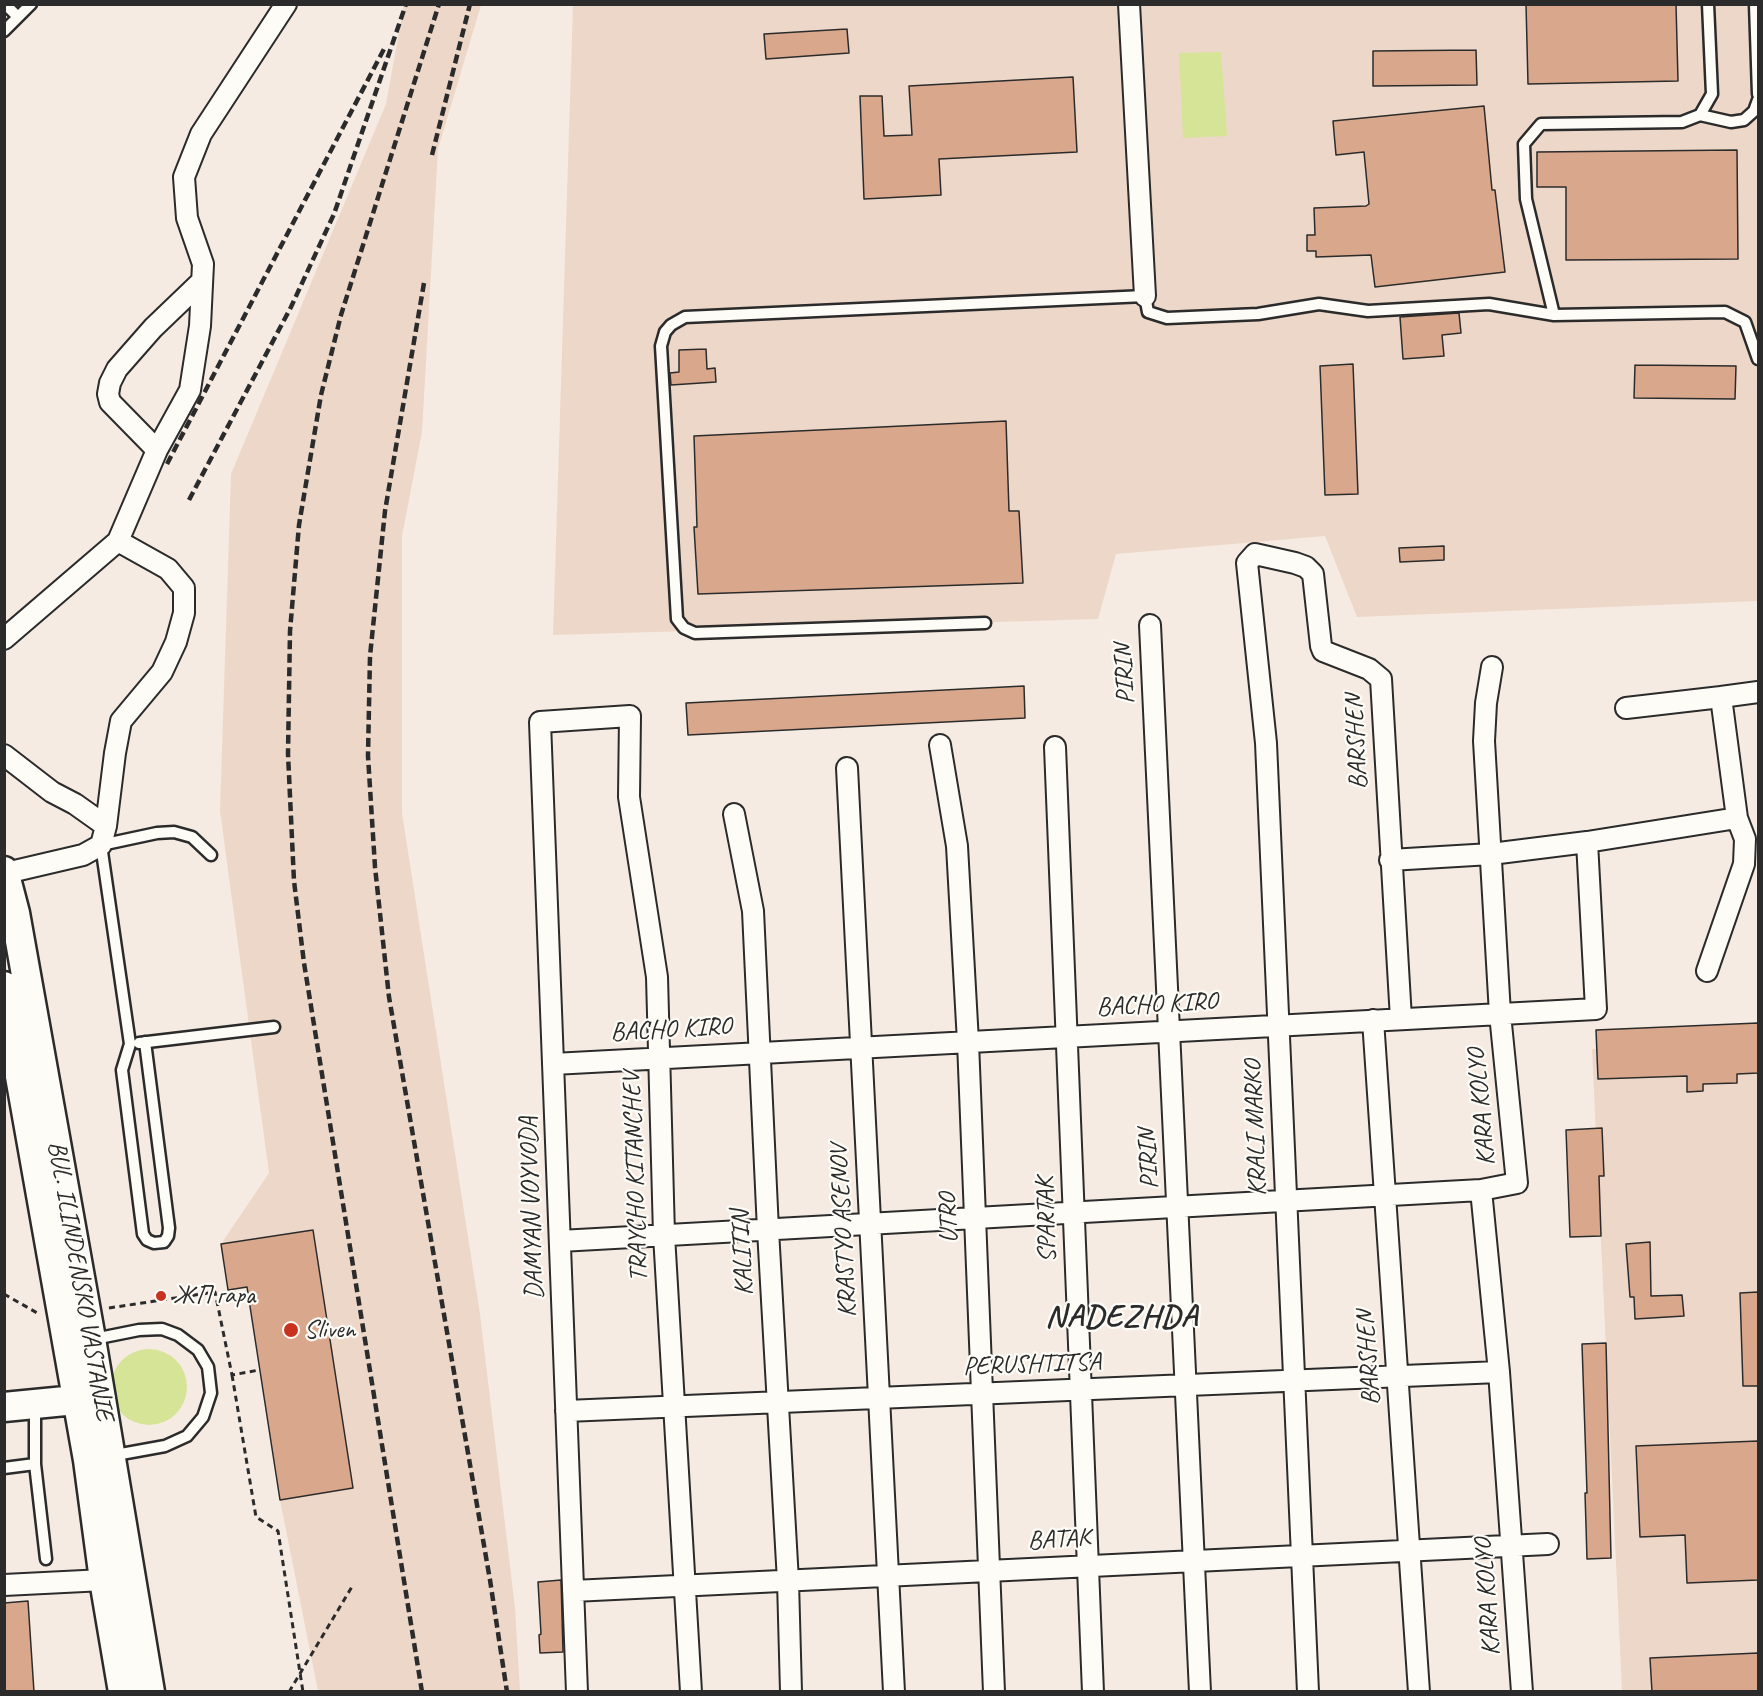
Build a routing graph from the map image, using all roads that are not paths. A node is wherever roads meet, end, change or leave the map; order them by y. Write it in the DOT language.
graph roads {
  1 [pos="5,4"];
  2 [pos="31,4"];
  3 [pos="286,4"];
  4 [pos="1129,4"];
  5 [pos="1708,4"];
  6 [pos="1755,4"];
  7 [pos="18,17"];
  8 [pos="4,31"];
  9 [pos="1758,94"];
  10 [pos="1758,100"];
  11 [pos="1700,115"];
  12 [pos="202,281"];
  13 [pos="1144,296"];
  14 [pos="1554,315"];
  15 [pos="1758,359"];
  16 [pos="157,450"];
  17 [pos="118,541"];
  18 [pos="1247,563"];
  19 [pos="985,623"];
  20 [pos="1150,625"];
  21 [pos="4,639"];
  22 [pos="1492,667"];
  23 [pos="1758,692"];
  24 [pos="1721,698"];
  25 [pos="1626,708"];
  26 [pos="540,722"];
  27 [pos="940,745"];
  28 [pos="1055,747"];
  29 [pos="4,755"];
  30 [pos="847,768"];
  31 [pos="734,814"];
  32 [pos="1737,818"];
  33 [pos="103,836"];
  34 [pos="1587,842"];
  35 [pos="1491,854"];
  36 [pos="210,855"];
  37 [pos="1390,860"];
  38 [pos="5,872"];
  39 [pos="1707,970"];
  40 [pos="4,986"];
  41 [pos="1500,1014"];
  42 [pos="1401,1019"];
  43 [pos="1373,1020"];
  44 [pos="1279,1026"];
  45 [pos="274,1027"];
  46 [pos="1170,1031"];
  47 [pos="1067,1037"];
  48 [pos="145,1042"];
  49 [pos="968,1042"];
  50 [pos="130,1044"];
  51 [pos="861,1048"];
  52 [pos="760,1053"];
  53 [pos="660,1058"];
  54 [pos="553,1064"];
  55 [pos="1481,1190"];
  56 [pos="1385,1195"];
  57 [pos="1286,1201"];
  58 [pos="1178,1207"];
  59 [pos="1074,1213"];
  60 [pos="977,1218"];
  61 [pos="870,1224"];
  62 [pos="768,1230"];
  63 [pos="664,1235"];
  64 [pos="560,1241"];
  65 [pos="79,1341"];
  66 [pos="1499,1372"];
  67 [pos="1397,1377"];
  68 [pos="1294,1381"];
  69 [pos="1186,1385"];
  70 [pos="1081,1390"];
  71 [pos="982,1394"];
  72 [pos="879,1398"];
  73 [pos="89,1399"];
  74 [pos="778,1402"];
  75 [pos="35,1404"];
  76 [pos="673,1406"];
  77 [pos="4,1407"];
  78 [pos="566,1411"];
  79 [pos="99,1458"];
  80 [pos="35,1464"];
  81 [pos="4,1468"];
  82 [pos="1548,1544"];
  83 [pos="1511,1545"];
  84 [pos="1409,1550"];
  85 [pos="1302,1556"];
  86 [pos="46,1559"];
  87 [pos="1194,1561"];
  88 [pos="1088,1566"];
  89 [pos="989,1571"];
  90 [pos="888,1576"];
  91 [pos="104,1580"];
  92 [pos="788,1581"];
  93 [pos="4,1585"];
  94 [pos="685,1586"];
  95 [pos="573,1591"];
  96 [pos="123,1692"];
  97 [pos="150,1692"];
  98 [pos="577,1692"];
  99 [pos="691,1692"];
  100 [pos="791,1692"];
  101 [pos="894,1692"];
  102 [pos="994,1692"];
  103 [pos="1093,1692"];
  104 [pos="1200,1692"];
  105 [pos="1308,1692"];
  106 [pos="1419,1692"];
  107 [pos="1522,1692"];
  1 -- 7 [label="lane"];
  2 -- 7 [label="lane"];
  3 -- 12 [label="street"];
  4 -- 13 [label="street"];
  5 -- 11 [label="lane"];
  6 -- 9 [label="lane"];
  7 -- 8 [label="lane"];
  10 -- 11 [label="lane"];
  11 -- 14 [label="lane"];
  12 -- 16 [label="street"];
  12 -- 16 [label="street"];
  13 -- 14 [label="lane"];
  13 -- 19 [label="lane"];
  14 -- 15 [label="lane"];
  16 -- 17 [label="street"];
  17 -- 21 [label="street"];
  17 -- 33 [label="street"];
  18 -- 37 [label="street, BARSHEN"];
  18 -- 44 [label="street, KRALI MARKO"];
  20 -- 46 [label="street, PIRIN"];
  22 -- 35 [label="street, KARA KOLYO"];
  23 -- 24 [label="street"];
  24 -- 25 [label="street"];
  24 -- 32 [label="street"];
  26 -- 53 [label="street, TRAYCHO KITANCHEV"];
  26 -- 54 [label="street, DAMYAN VOYVODA"];
  27 -- 49 [label="street, UTRO"];
  28 -- 47 [label="street, SPARTAK"];
  29 -- 33 [label="street"];
  30 -- 51 [label="street, KRASTYO ASENOV"];
  31 -- 52 [label="street, KALITIN"];
  32 -- 34 [label="street"];
  32 -- 39 [label="street"];
  33 -- 36 [label="lane"];
  33 -- 38 [label="street"];
  33 -- 50 [label="lane"];
  34 -- 35 [label="street"];
  34 -- 41 [label="street, BACHO KIRO"];
  35 -- 37 [label="street"];
  35 -- 41 [label="street, KARA KOLYO"];
  37 -- 42 [label="street, BARSHEN"];
  38 -- 65 [label="main road, BUL. ILINDENSKO VASTANIE"];
  40 -- 65 [label="main road, BUL. ILINDENSKO VASTANIE"];
  41 -- 42 [label="street, BACHO KIRO"];
  41 -- 55 [label="street, KARA KOLYO"];
  42 -- 43 [label="street, BACHO KIRO"];
  43 -- 44 [label="street, BACHO KIRO"];
  43 -- 56 [label="street, BARSHEN"];
  44 -- 46 [label="street, BACHO KIRO"];
  44 -- 57 [label="street, KRALI MARKO"];
  45 -- 48 [label="lane"];
  46 -- 47 [label="street, BACHO KIRO"];
  46 -- 58 [label="street, PIRIN"];
  47 -- 49 [label="street, BACHO KIRO"];
  47 -- 59 [label="street, SPARTAK"];
  48 -- 50 [label="lane"];
  48 -- 50 [label="lane"];
  49 -- 51 [label="street, BACHO KIRO"];
  49 -- 60 [label="street, UTRO"];
  51 -- 52 [label="street, BACHO KIRO"];
  51 -- 61 [label="street, KRASTYO ASENOV"];
  52 -- 53 [label="street, BACHO KIRO"];
  52 -- 62 [label="street, KALITIN"];
  53 -- 54 [label="street, BACHO KIRO"];
  53 -- 63 [label="street, TRAYCHO KITANCHEV"];
  54 -- 64 [label="street, DAMYAN VOYVODA"];
  55 -- 56 [label="street"];
  55 -- 66 [label="street, KARA KOLYO"];
  56 -- 57 [label="street"];
  56 -- 67 [label="street, BARSHEN"];
  57 -- 58 [label="street"];
  57 -- 68 [label="street, KRALI MARKO"];
  58 -- 59 [label="street"];
  58 -- 69 [label="street, PIRIN"];
  59 -- 60 [label="street"];
  59 -- 70 [label="street, SPARTAK"];
  60 -- 61 [label="street"];
  60 -- 71 [label="street, UTRO"];
  61 -- 62 [label="street"];
  61 -- 72 [label="street, KRASTYO ASENOV"];
  62 -- 63 [label="street"];
  62 -- 74 [label="street, KALITIN"];
  63 -- 64 [label="street"];
  63 -- 76 [label="street, TRAYCHO KITANCHEV"];
  64 -- 78 [label="street, DAMYAN VOYVODA"];
  65 -- 73 [label="main road, BUL. ILINDENSKO VASTANIE"];
  65 -- 79 [label="lane"];
  66 -- 67 [label="street, PERUSHTITSA"];
  66 -- 83 [label="street, KARA KOLYO"];
  67 -- 68 [label="street, PERUSHTITSA"];
  67 -- 84 [label="street, BARSHEN"];
  68 -- 69 [label="street, PERUSHTITSA"];
  68 -- 85 [label="street, KRALI MARKO"];
  69 -- 70 [label="street, PERUSHTITSA"];
  69 -- 87 [label="street, PIRIN"];
  70 -- 71 [label="street, PERUSHTITSA"];
  70 -- 88 [label="street, SPARTAK"];
  71 -- 72 [label="street, PERUSHTITSA"];
  71 -- 89 [label="street, UTRO"];
  72 -- 74 [label="street, PERUSHTITSA"];
  72 -- 90 [label="street, KRASTYO ASENOV"];
  73 -- 75 [label="main road"];
  73 -- 79 [label="main road, BUL. ILINDENSKO VASTANIE"];
  74 -- 76 [label="street, PERUSHTITSA"];
  74 -- 92 [label="street, KALITIN"];
  75 -- 77 [label="main road"];
  75 -- 80 [label="lane"];
  76 -- 78 [label="street, PERUSHTITSA"];
  76 -- 94 [label="street, TRAYCHO KITANCHEV"];
  78 -- 95 [label="street, DAMYAN VOYVODA"];
  79 -- 91 [label="main road, BUL. ILINDENSKO VASTANIE"];
  79 -- 97 [label="main road, BUL. ILINDENSKO VASTANIE"];
  80 -- 81 [label="lane"];
  80 -- 86 [label="lane"];
  82 -- 83 [label="street, BATAK"];
  83 -- 84 [label="street, BATAK"];
  83 -- 107 [label="street, KARA KOLYO"];
  84 -- 85 [label="street, BATAK"];
  84 -- 106 [label="street, BARSHEN"];
  85 -- 87 [label="street, BATAK"];
  85 -- 105 [label="street, KRALI MARKO"];
  87 -- 88 [label="street, BATAK"];
  87 -- 104 [label="street, PIRIN"];
  88 -- 89 [label="street, BATAK"];
  88 -- 103 [label="street, SPARTAK"];
  89 -- 90 [label="street, BATAK"];
  89 -- 102 [label="street, UTRO"];
  90 -- 92 [label="street, BATAK"];
  90 -- 101 [label="street, KRASTYO ASENOV"];
  91 -- 93 [label="street"];
  91 -- 96 [label="main road, BUL. ILINDENSKO VASTANIE"];
  92 -- 94 [label="street, BATAK"];
  92 -- 100 [label="street, KALITIN"];
  94 -- 95 [label="street, BATAK"];
  94 -- 99 [label="street, TRAYCHO KITANCHEV"];
  95 -- 98 [label="street, DAMYAN VOYVODA"];
}
